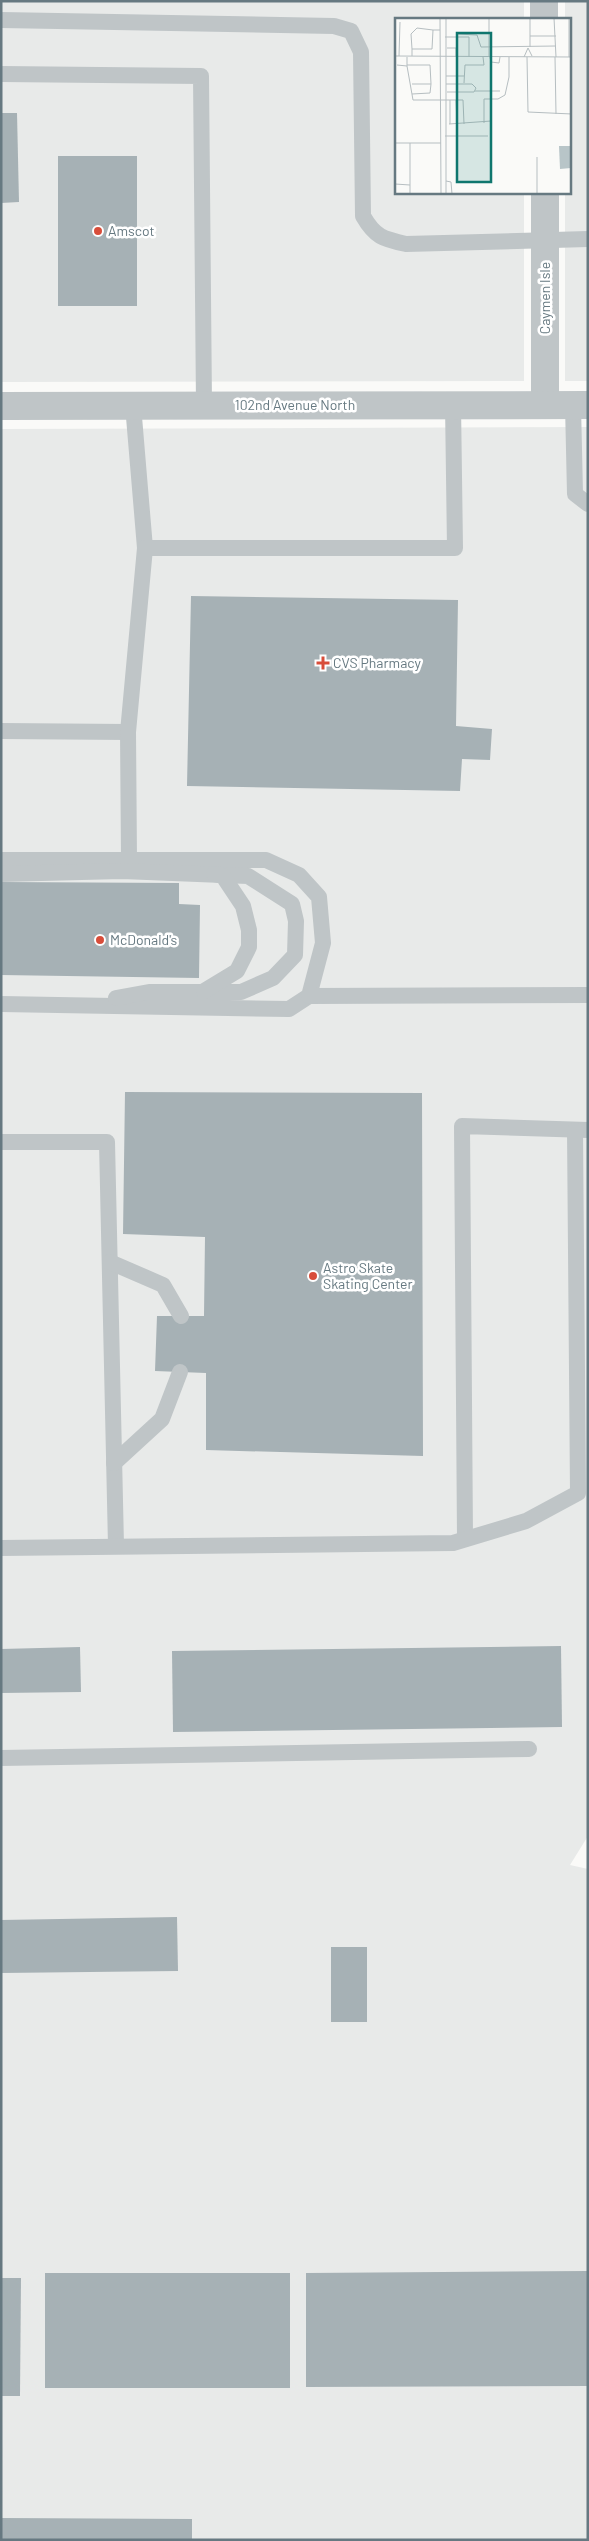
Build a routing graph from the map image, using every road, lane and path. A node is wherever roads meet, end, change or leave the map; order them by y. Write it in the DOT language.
graph roads {
  1 [pos="544,1"];
  2 [pos="544,18"];
  3 [pos="1,20"];
  4 [pos="1,74"];
  5 [pos="544,194"];
  6 [pos="588,239"];
  7 [pos="545,240"];
  8 [pos="453,404"];
  9 [pos="545,404"];
  10 [pos="133,405"];
  11 [pos="204,405"];
  12 [pos="580,405"];
  13 [pos="1,406"];
  14 [pos="588,504"];
  15 [pos="145,548"];
  16 [pos="1,731"];
  17 [pos="128,732"];
  18 [pos="129,859"];
  19 [pos="1,860"];
  20 [pos="205,873"];
  21 [pos="1,874"];
  22 [pos="204,991"];
  23 [pos="309,996"];
  24 [pos="588,996"];
  25 [pos="1,1004"];
  26 [pos="85,1004"];
  27 [pos="582,1130"];
  28 [pos="1,1142"];
  29 [pos="110,1262"];
  30 [pos="181,1316"];
  31 [pos="180,1372"];
  32 [pos="114,1463"];
  33 [pos="465,1539"];
  34 [pos="116,1546"];
  35 [pos="1,1548"];
  36 [pos="529,1749"];
  37 [pos="1,1758"];
  1 -- 2 [label="street"];
  3 -- 7 [label="lane"];
  4 -- 11 [label="lane"];
  5 -- 7 [label="street, Caymen Isle"];
  6 -- 7 [label="lane"];
  7 -- 9 [label="street, Caymen Isle"];
  8 -- 9 [label="street, 102nd Avenue North"];
  8 -- 11 [label="street, 102nd Avenue North"];
  8 -- 15 [label="lane"];
  9 -- 12 [label="street, 102nd Avenue North"];
  10 -- 11 [label="street, 102nd Avenue North"];
  10 -- 13 [label="street, 102nd Avenue North"];
  10 -- 15 [label="lane"];
  12 -- 14 [label="lane"];
  15 -- 17 [label="lane"];
  16 -- 17 [label="lane"];
  17 -- 18 [label="lane"];
  18 -- 19 [label="lane"];
  18 -- 23 [label="lane"];
  20 -- 21 [label="lane"];
  20 -- 22 [label="lane"];
  20 -- 22 [label="lane"];
  22 -- 26 [label="lane"];
  23 -- 24 [label="lane"];
  23 -- 26 [label="lane"];
  25 -- 26 [label="lane"];
  27 -- 33 [label="lane"];
  27 -- 33 [label="lane"];
  28 -- 29 [label="lane"];
  29 -- 30 [label="lane"];
  29 -- 32 [label="lane"];
  31 -- 32 [label="lane"];
  32 -- 34 [label="lane"];
  33 -- 34 [label="lane"];
  34 -- 35 [label="lane"];
  36 -- 37 [label="lane"];
}
